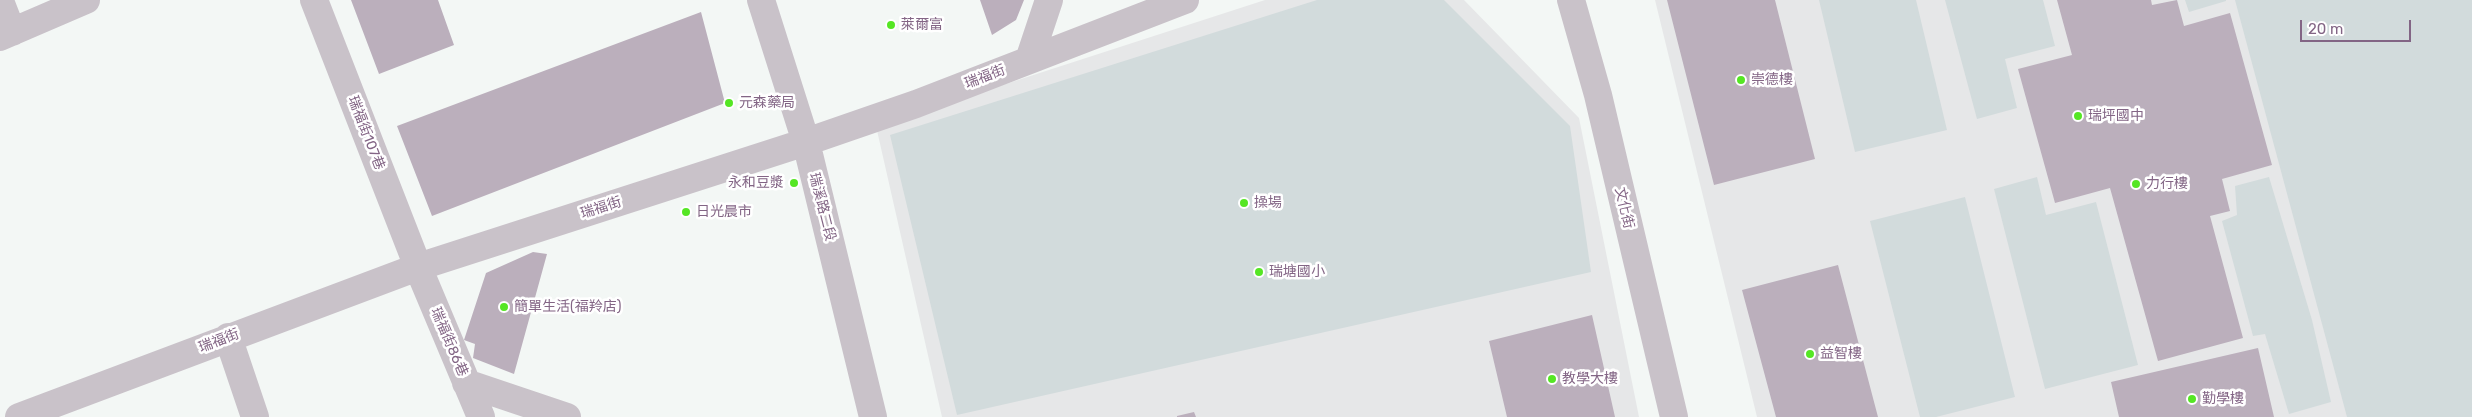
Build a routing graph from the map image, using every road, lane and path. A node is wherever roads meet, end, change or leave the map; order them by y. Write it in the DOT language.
graph roads {
  1 [pos="86,0"];
  2 [pos="314,0"];
  3 [pos="761,0"];
  4 [pos="1049,0"];
  5 [pos="1185,0"];
  6 [pos="1571,0"];
  7 [pos="0,1"];
  8 [pos="6,34"];
  9 [pos="1029,60"];
  10 [pos="806,142"];
  11 [pos="418,267"];
  12 [pos="228,337"];
  13 [pos="466,383"];
  14 [pos="46,412"];
  15 [pos="19,417"];
  16 [pos="255,417"];
  17 [pos="481,417"];
  18 [pos="567,417"];
  19 [pos="873,417"];
  20 [pos="1674,417"];
  1 -- 8 [label="street"];
  2 -- 11 [label="street, 瑞福街107巷"];
  3 -- 10 [label="street, 瑞溪路二段"];
  4 -- 9 [label="street"];
  5 -- 9 [label="street, 瑞福街"];
  6 -- 20 [label="street, 文化街"];
  7 -- 8 [label="street"];
  9 -- 10 [label="street, 瑞福街"];
  10 -- 11 [label="street, 瑞福街"];
  10 -- 19 [label="street, 瑞溪路二段"];
  11 -- 12 [label="street, 瑞福街"];
  11 -- 13 [label="street, 瑞福街86巷"];
  12 -- 14 [label="street, 瑞福街"];
  12 -- 16 [label="street"];
  13 -- 17 [label="street, 瑞福街86巷"];
  13 -- 18 [label="street"];
  14 -- 15 [label="street, 瑞福街"];
}
